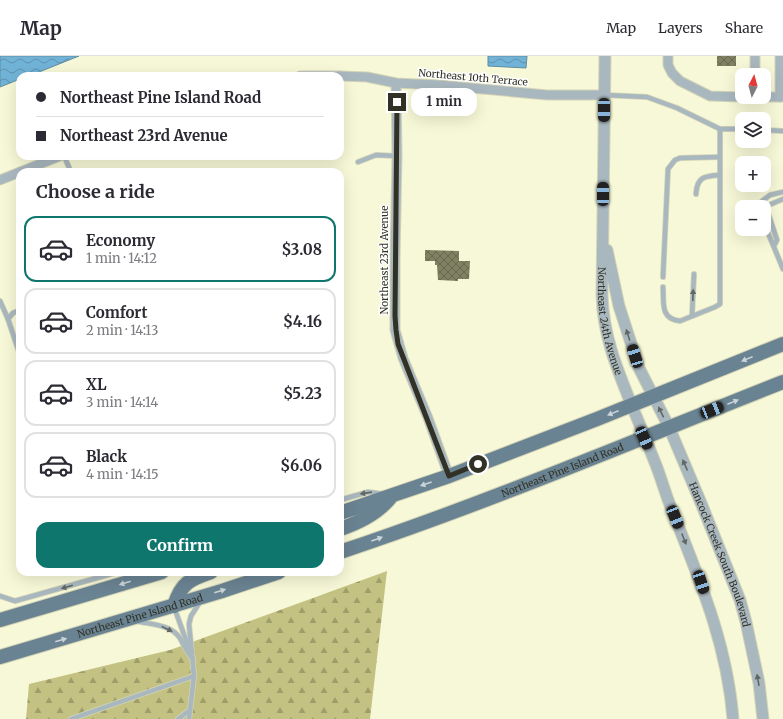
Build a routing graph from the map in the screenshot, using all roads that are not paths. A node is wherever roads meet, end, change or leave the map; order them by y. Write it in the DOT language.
graph roads {
  1 [pos="605,56"];
  2 [pos="668,56"];
  3 [pos="755,56"];
  4 [pos="780,56"];
  5 [pos="755,68"];
  6 [pos="344,76"];
  7 [pos="396,82"];
  8 [pos="604,95"];
  9 [pos="735,97"];
  10 [pos="781,97"];
  11 [pos="720,129"];
  12 [pos="735,129"];
  13 [pos="771,130"];
  14 [pos="783,131"];
  15 [pos="397,156"];
  16 [pos="720,158"];
  17 [pos="50,160"];
  18 [pos="358,162"];
  19 [pos="30,168"];
  20 [pos="16,174"];
  21 [pos="720,175"];
  22 [pos="0,180"];
  23 [pos="783,192"];
  24 [pos="696,194"];
  25 [pos="783,199"];
  26 [pos="764,200"];
  27 [pos="604,234"];
  28 [pos="770,236"];
  29 [pos="774,246"];
  30 [pos="783,269"];
  31 [pos="694,274"];
  32 [pos="663,277"];
  33 [pos="663,287"];
  34 [pos="0,301"];
  35 [pos="16,312"];
  36 [pos="692,316"];
  37 [pos="8,319"];
  38 [pos="16,343"];
  39 [pos="783,344"];
  40 [pos="783,382"];
  41 [pos="654,396"];
  42 [pos="632,405"];
  43 [pos="669,427"];
  44 [pos="644,438"];
  45 [pos="449,476"];
  46 [pos="392,495"];
  47 [pos="344,499"];
  48 [pos="344,512"];
  49 [pos="344,527"];
  50 [pos="344,551"];
  51 [pos="104,576"];
  52 [pos="143,576"];
  53 [pos="200,576"];
  54 [pos="266,576"];
  55 [pos="0,596"];
  56 [pos="204,596"];
  57 [pos="174,606"];
  58 [pos="130,619"];
  59 [pos="0,620"];
  60 [pos="0,658"];
  61 [pos="193,660"];
  62 [pos="194,676"];
  63 [pos="190,710"];
  64 [pos="71,719"];
  65 [pos="178,719"];
  66 [pos="189,719"];
  67 [pos="733,719"];
  68 [pos="764,719"];
  1 -- 8 [label="street, Northeast 24th Avenue"];
  2 -- 9 [label="street"];
  3 -- 5 [label="street"];
  4 -- 10 [label="street"];
  6 -- 7 [label="street, Northeast 10th Terrace"];
  7 -- 8 [label="street, Northeast 10th Terrace"];
  7 -- 15 [label="street, Northeast 23rd Avenue"];
  8 -- 11 [label="lane"];
  8 -- 27 [label="street, Northeast 24th Avenue"];
  11 -- 12 [label="lane"];
  11 -- 16 [label="lane"];
  13 -- 14 [label="lane"];
  15 -- 18 [label="lane"];
  15 -- 45 [label="street, Northeast 23rd Avenue"];
  16 -- 21 [label="lane"];
  16 -- 32 [label="lane"];
  17 -- 19 [label="street"];
  20 -- 22 [label="street"];
  21 -- 24 [label="lane"];
  21 -- 36 [label="lane"];
  23 -- 26 [label="lane"];
  25 -- 29 [label="lane"];
  41 -- 27 [label="street, Northeast 24th Avenue, one-way"];
  27 -- 42 [label="street, Northeast 24th Avenue"];
  28 -- 29 [label="lane"];
  29 -- 30 [label="lane"];
  36 -- 31 [label="lane, one-way"];
  33 -- 36 [label="lane"];
  34 -- 37 [label="lane"];
  35 -- 37 [label="lane"];
  37 -- 38 [label="lane"];
  39 -- 41 [label="main road, one-way"];
  43 -- 40 [label="main road, Northeast Pine Island Road, one-way"];
  41 -- 42 [label="main road"];
  43 -- 41 [label="street, Hancock Creek South Boulevard, one-way"];
  42 -- 44 [label="street"];
  42 -- 45 [label="main road, one-way"];
  43 -- 44 [label="main road, Northeast Pine Island Road"];
  68 -- 43 [label="street, Hancock Creek South Boulevard, one-way"];
  50 -- 44 [label="main road, Northeast Pine Island Road, one-way"];
  44 -- 67 [label="street, one-way"];
  45 -- 46 [label="main road, one-way"];
  46 -- 47 [label="lane, one-way"];
  46 -- 48 [label="main road"];
  46 -- 49 [label="main road"];
  51 -- 55 [label="lane, one-way"];
  52 -- 59 [label="main road, one-way"];
  53 -- 57 [label="main road"];
  56 -- 54 [label="main road, Northeast Pine Island Road, one-way"];
  56 -- 57 [label="main road, Northeast Pine Island Road"];
  56 -- 61 [label="lane"];
  57 -- 58 [label="main road, Northeast Pine Island Road"];
  57 -- 61 [label="lane"];
  60 -- 58 [label="main road, Northeast Pine Island Road, one-way"];
  58 -- 61 [label="lane, one-way"];
  61 -- 62 [label="lane"];
  62 -- 63 [label="lane"];
  62 -- 64 [label="lane"];
  63 -- 65 [label="lane"];
  63 -- 66 [label="lane"];
}
